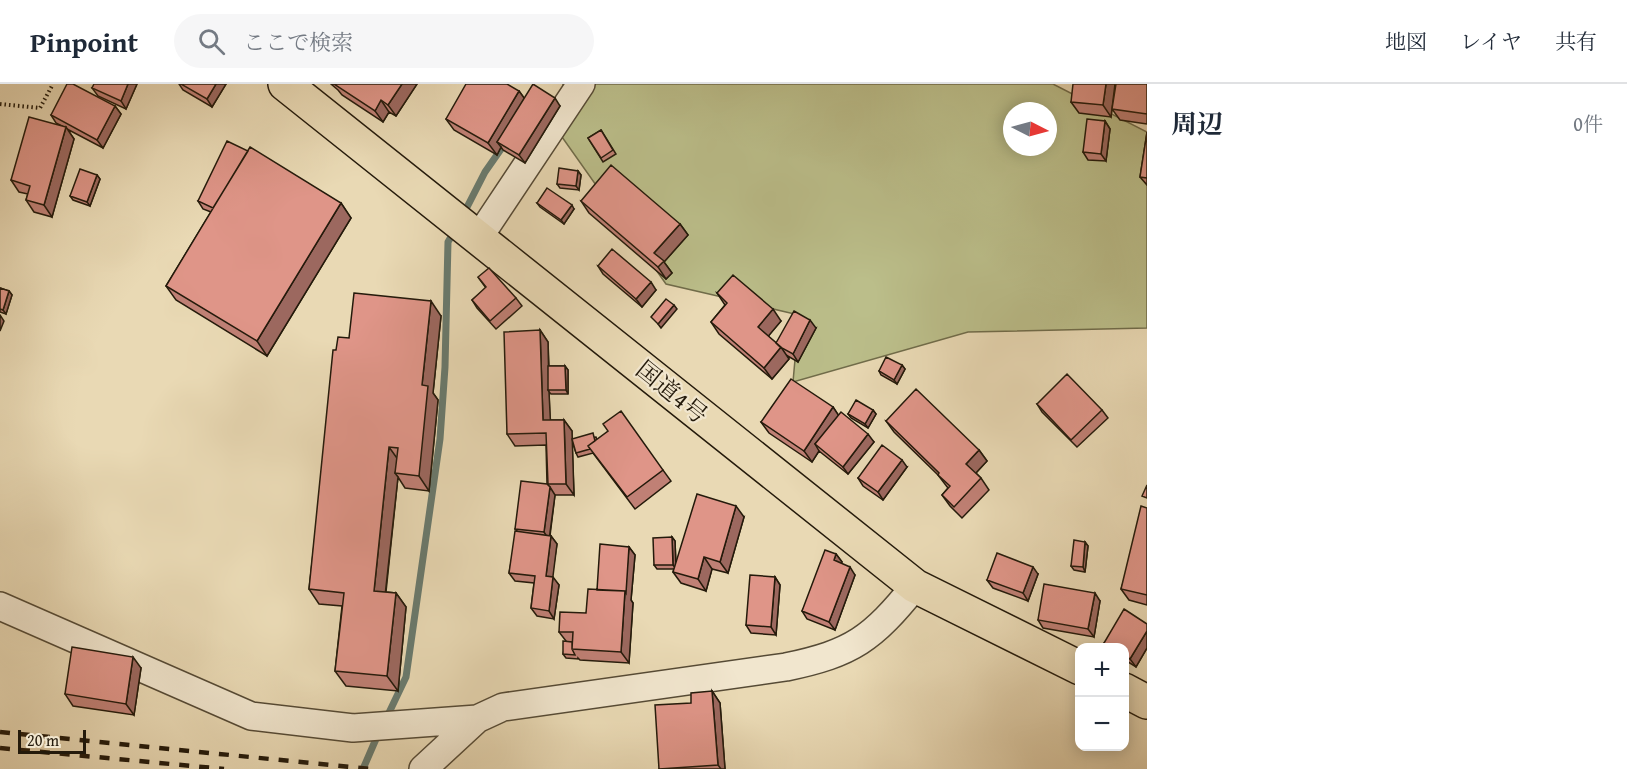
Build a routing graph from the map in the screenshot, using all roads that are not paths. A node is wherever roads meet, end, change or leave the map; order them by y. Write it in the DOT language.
graph roads {
  1 [pos="285,84"];
  2 [pos="581,84"];
  3 [pos="479,237"];
  4 [pos="915,586"];
  5 [pos="0,606"];
  6 [pos="1075,666"];
  7 [pos="1129,692"];
  8 [pos="1147,702"];
  9 [pos="477,719"];
  10 [pos="423,769"];
  1 -- 3 [label="highway, 国道4号"];
  2 -- 3 [label="street"];
  3 -- 4 [label="highway, 国道4号"];
  4 -- 6 [label="highway, 国道4号"];
  4 -- 9 [label="street"];
  5 -- 9 [label="street"];
  7 -- 8 [label="highway"];
  9 -- 10 [label="street"];
}
